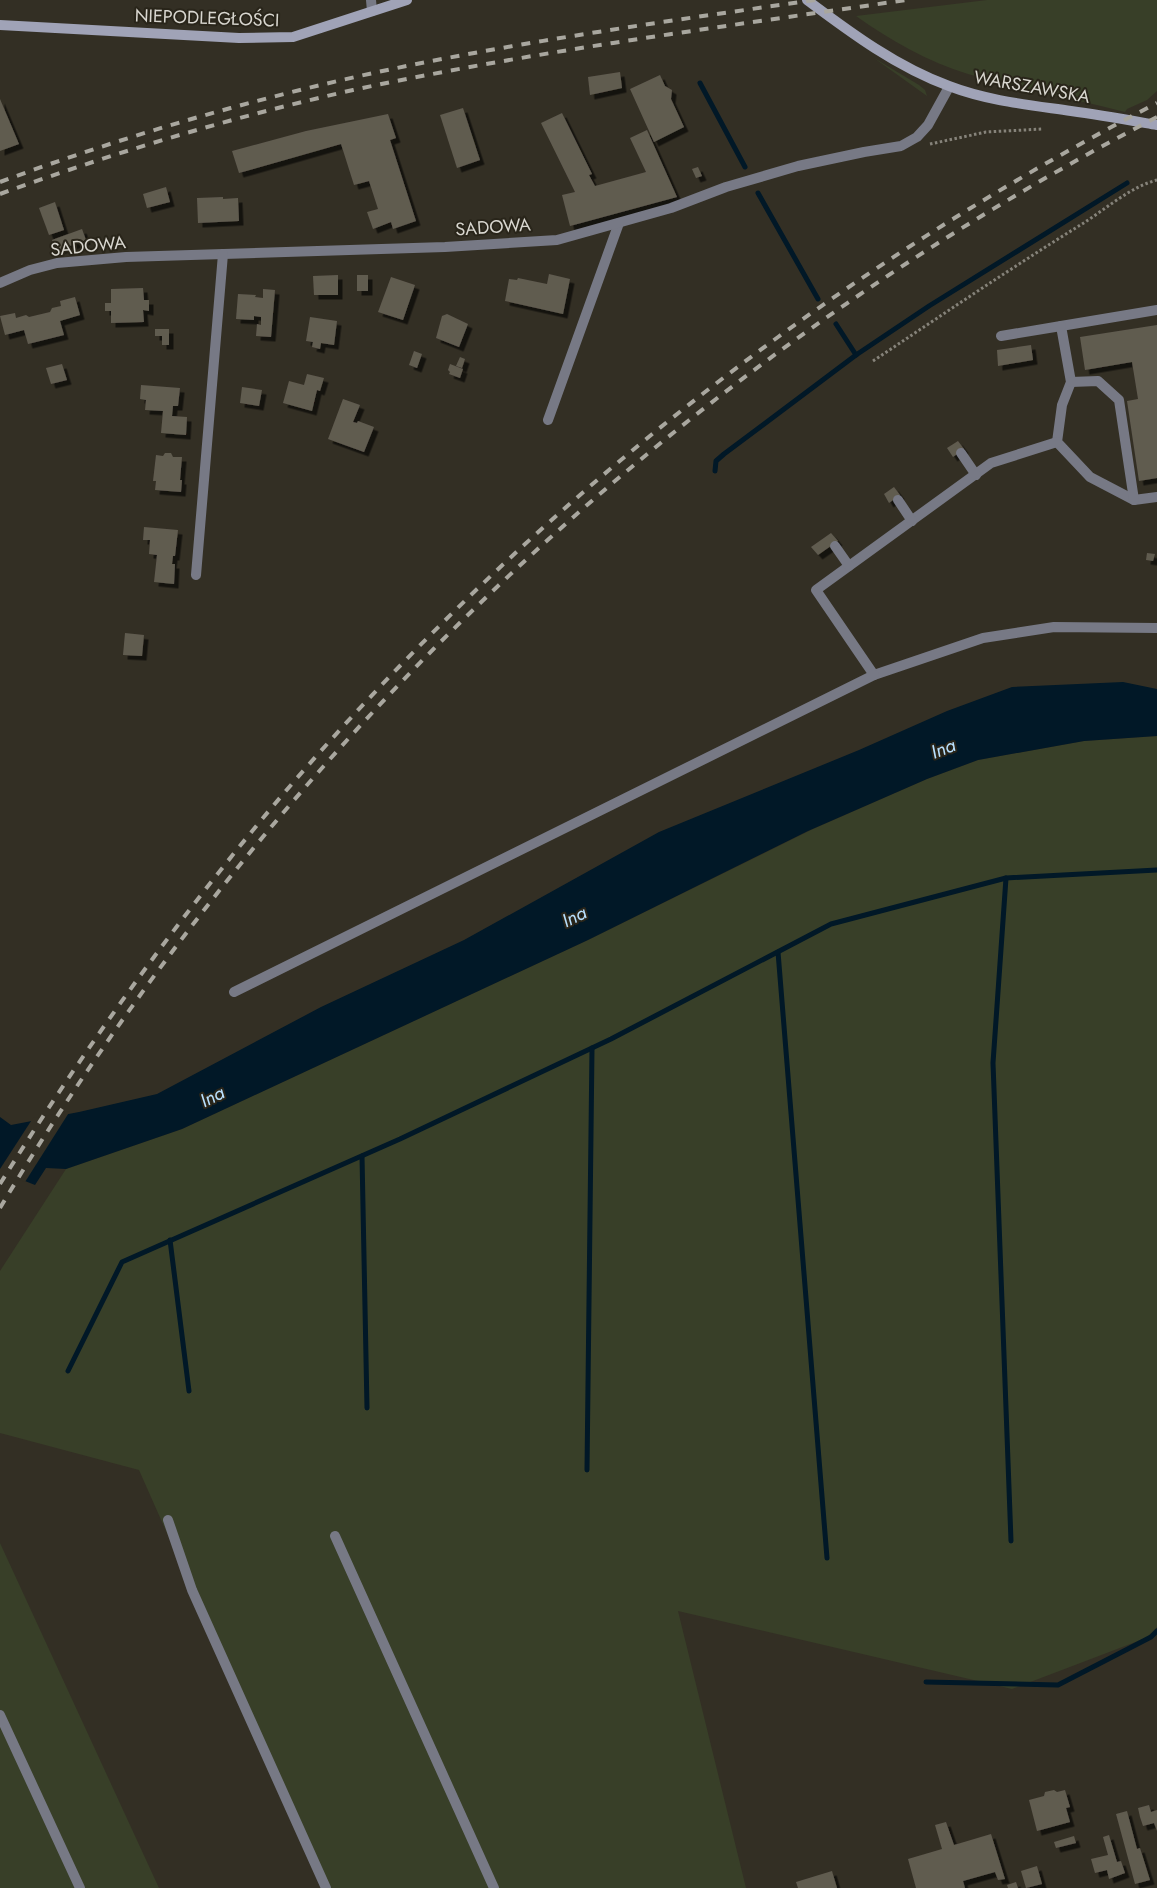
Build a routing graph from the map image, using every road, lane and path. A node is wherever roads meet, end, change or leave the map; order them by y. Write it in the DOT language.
graph roads {
  1 [pos="371,0"];
  2 [pos="407,0"];
  3 [pos="807,0"];
  4 [pos="372,11"];
  5 [pos="0,26"];
  6 [pos="949,87"];
  7 [pos="1157,125"];
  8 [pos="1043,129"];
  9 [pos="901,146"];
  10 [pos="1157,180"];
  11 [pos="619,223"];
  12 [pos="223,254"];
  13 [pos="0,283"];
  14 [pos="1157,310"];
  15 [pos="1060,326"];
  16 [pos="1000,336"];
  17 [pos="873,361"];
  18 [pos="1071,382"];
  19 [pos="548,420"];
  20 [pos="1057,442"];
  21 [pos="961,453"];
  22 [pos="976,474"];
  23 [pos="1157,497"];
  24 [pos="898,500"];
  25 [pos="1134,500"];
  26 [pos="912,520"];
  27 [pos="835,546"];
  28 [pos="849,566"];
  29 [pos="196,575"];
  30 [pos="1157,628"];
  31 [pos="874,675"];
  32 [pos="234,992"];
  33 [pos="168,1520"];
  34 [pos="335,1536"];
  35 [pos="0,1718"];
  36 [pos="80,1888"];
  37 [pos="326,1888"];
  38 [pos="494,1888"];
  1 -- 4 [label="street"];
  2 -- 4 [label="street, NIEPODLEGŁOŚCI"];
  3 -- 6 [label="street, WARSZAWSKA"];
  4 -- 5 [label="street, NIEPODLEGŁOŚCI"];
  6 -- 7 [label="street, WARSZAWSKA"];
  6 -- 9 [label="street, SADOWA"];
  8 -- 9 [label="path"];
  9 -- 11 [label="street, SADOWA"];
  10 -- 17 [label="path"];
  11 -- 12 [label="street, SADOWA"];
  11 -- 19 [label="street"];
  12 -- 13 [label="street, SADOWA"];
  12 -- 29 [label="street"];
  14 -- 15 [label="street"];
  15 -- 16 [label="street"];
  15 -- 18 [label="street"];
  18 -- 20 [label="street"];
  18 -- 25 [label="street"];
  20 -- 22 [label="street"];
  20 -- 25 [label="street"];
  21 -- 22 [label="street"];
  22 -- 26 [label="street"];
  23 -- 25 [label="street"];
  24 -- 26 [label="street"];
  26 -- 28 [label="street"];
  27 -- 28 [label="street"];
  28 -- 31 [label="street"];
  30 -- 31 [label="street"];
  31 -- 32 [label="street"];
  33 -- 37 [label="street"];
  34 -- 38 [label="street"];
  35 -- 36 [label="street"];
}
